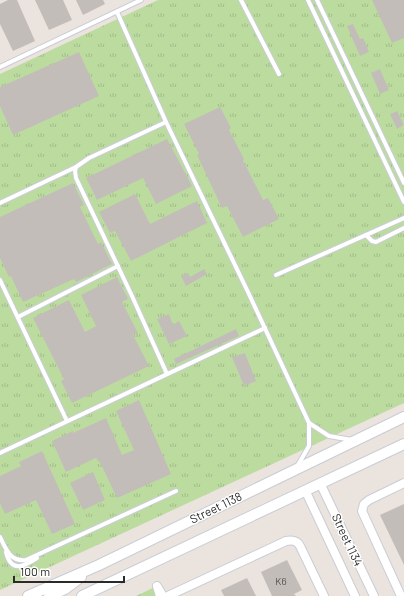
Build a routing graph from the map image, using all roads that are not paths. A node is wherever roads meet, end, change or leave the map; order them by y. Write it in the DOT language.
graph roads {
  1 [pos="141,0"];
  2 [pos="247,0"];
  3 [pos="308,0"];
  4 [pos="317,0"];
  5 [pos="242,1"];
  6 [pos="116,12"];
  7 [pos="0,66"];
  8 [pos="279,74"];
  9 [pos="166,122"];
  10 [pos="76,167"];
  11 [pos="404,183"];
  12 [pos="404,202"];
  13 [pos="0,204"];
  14 [pos="404,218"];
  15 [pos="404,228"];
  16 [pos="366,235"];
  17 [pos="118,266"];
  18 [pos="276,275"];
  19 [pos="0,280"];
  20 [pos="18,317"];
  21 [pos="265,328"];
  22 [pos="167,374"];
  23 [pos="404,417"];
  24 [pos="67,421"];
  25 [pos="309,423"];
  26 [pos="354,440"];
  27 [pos="404,444"];
  28 [pos="0,453"];
  29 [pos="296,469"];
  30 [pos="404,484"];
  31 [pos="321,485"];
  32 [pos="176,491"];
  33 [pos="306,492"];
  34 [pos="0,537"];
  35 [pos="99,565"];
  36 [pos="28,596"];
  37 [pos="49,596"];
  38 [pos="82,596"];
  39 [pos="168,596"];
  40 [pos="324,596"];
  41 [pos="355,596"];
  42 [pos="374,596"];
  43 [pos="401,596"];
  1 -- 6 [label="lane"];
  2 -- 5 [label="lane"];
  3 -- 12 [label="lane"];
  4 -- 11 [label="lane"];
  5 -- 8 [label="lane"];
  6 -- 7 [label="lane"];
  6 -- 9 [label="lane"];
  9 -- 10 [label="lane"];
  9 -- 21 [label="lane"];
  10 -- 13 [label="lane"];
  10 -- 17 [label="lane"];
  14 -- 16 [label="lane"];
  15 -- 16 [label="lane"];
  16 -- 18 [label="lane"];
  17 -- 20 [label="lane"];
  17 -- 22 [label="lane"];
  19 -- 20 [label="lane"];
  20 -- 24 [label="lane"];
  21 -- 22 [label="lane"];
  21 -- 25 [label="lane"];
  22 -- 24 [label="lane"];
  23 -- 26 [label="street, Street 1138"];
  24 -- 28 [label="lane"];
  25 -- 26 [label="lane"];
  25 -- 29 [label="lane"];
  26 -- 29 [label="street, Street 1138"];
  27 -- 31 [label="street, Street 1138"];
  29 -- 35 [label="street, Street 1138"];
  30 -- 43 [label="street"];
  31 -- 33 [label="street, Street 1138"];
  31 -- 42 [label="street, Street 1134"];
  32 -- 34 [label="lane"];
  33 -- 38 [label="street, Street 1138"];
  33 -- 41 [label="street, Street 1134"];
  35 -- 36 [label="street, Street 1138"];
  35 -- 37 [label="street"];
  39 -- 40 [label="street"];
}
